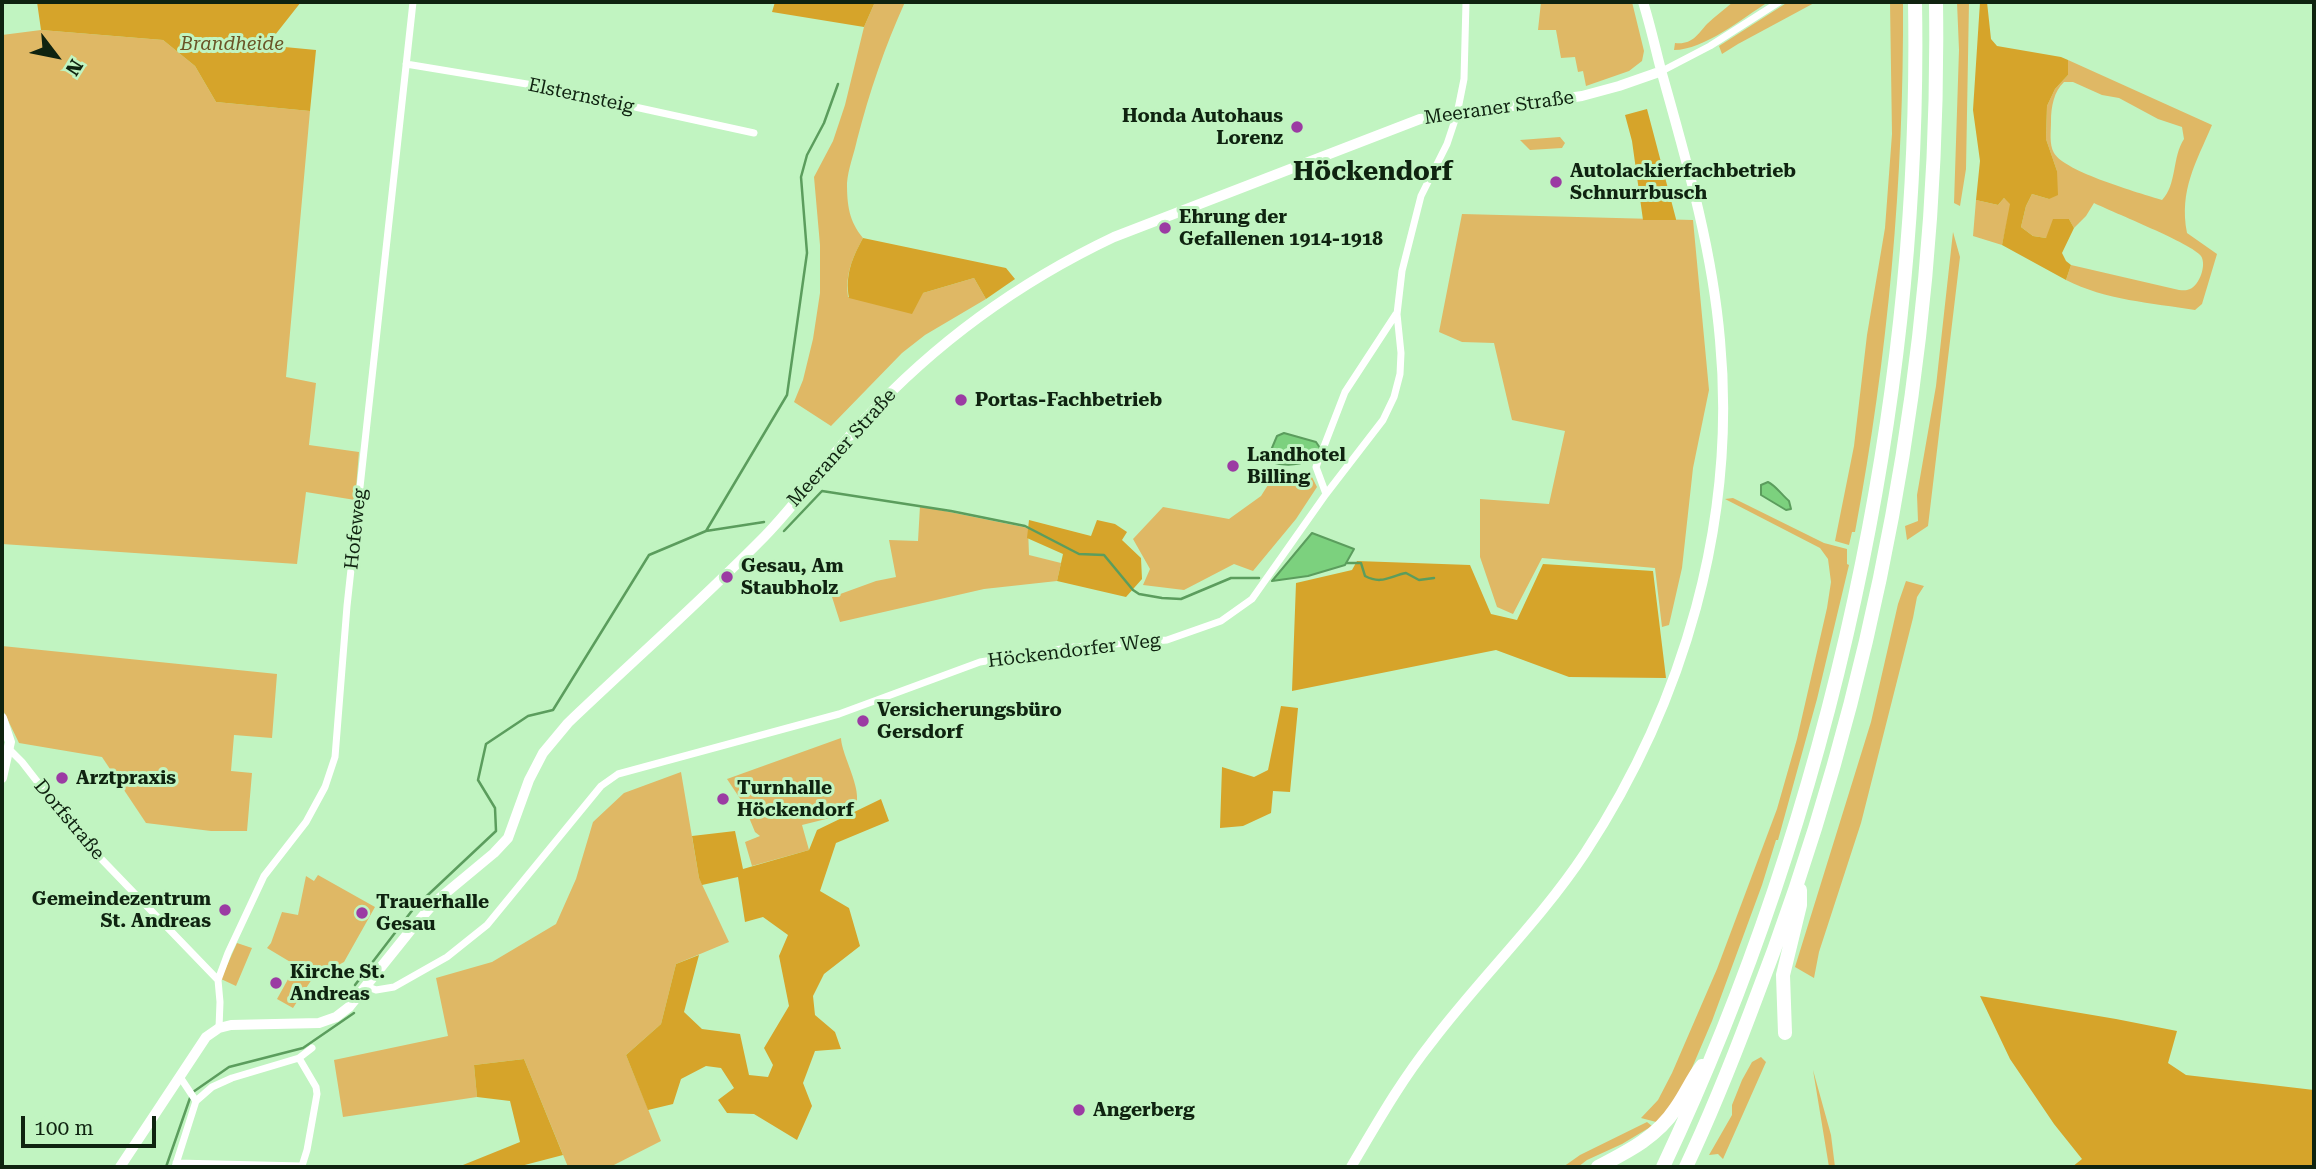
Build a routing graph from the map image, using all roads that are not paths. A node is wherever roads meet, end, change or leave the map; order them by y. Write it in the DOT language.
graph roads {
  1 [pos="413,2"];
  2 [pos="1466,2"];
  3 [pos="1643,2"];
  4 [pos="1779,2"];
  5 [pos="1914,2"];
  6 [pos="1936,2"];
  7 [pos="406,64"];
  8 [pos="1662,71"];
  9 [pos="1457,114"];
  10 [pos="754,133"];
  11 [pos="1396,314"];
  12 [pos="1326,494"];
  13 [pos="2,718"];
  14 [pos="9,749"];
  15 [pos="2,778"];
  16 [pos="1800,876"];
  17 [pos="218,980"];
  18 [pos="366,986"];
  19 [pos="219,1028"];
  20 [pos="1785,1033"];
  21 [pos="312,1048"];
  22 [pos="1714,1051"];
  23 [pos="299,1058"];
  24 [pos="180,1077"];
  25 [pos="193,1096"];
  26 [pos="175,1165"];
  27 [pos="120,1167"];
  28 [pos="1351,1167"];
  29 [pos="1598,1167"];
  30 [pos="1663,1167"];
  31 [pos="1686,1167"];
  1 -- 7 [label="street, Hofeweg"];
  2 -- 9 [label="street, Höckendorfer Weg"];
  3 -- 8 [label="street"];
  4 -- 8 [label="street, Meeraner Straße"];
  5 -- 22 [label="highway"];
  6 -- 16 [label="highway"];
  7 -- 10 [label="street, Elsternsteig"];
  7 -- 17 [label="street, Hofeweg"];
  8 -- 9 [label="street, Meeraner Straße"];
  8 -- 28 [label="street"];
  9 -- 11 [label="street, Höckendorfer Weg"];
  9 -- 18 [label="street, Meeraner Straße"];
  11 -- 12 [label="street"];
  11 -- 12 [label="street, Höckendorfer Weg"];
  12 -- 18 [label="street, Höckendorfer Weg"];
  13 -- 14 [label="street"];
  14 -- 15 [label="street"];
  14 -- 17 [label="street, Dorfstraße"];
  16 -- 20 [label="highway"];
  16 -- 31 [label="highway"];
  17 -- 19 [label="street, Hofeweg"];
  18 -- 19 [label="street, Meeraner Straße"];
  19 -- 24 [label="street"];
  21 -- 23 [label="street"];
  22 -- 29 [label="highway"];
  22 -- 30 [label="highway"];
  23 -- 25 [label="street"];
  23 -- 26 [label="street"];
  24 -- 25 [label="street"];
  24 -- 27 [label="street"];
  25 -- 26 [label="street"];
}
